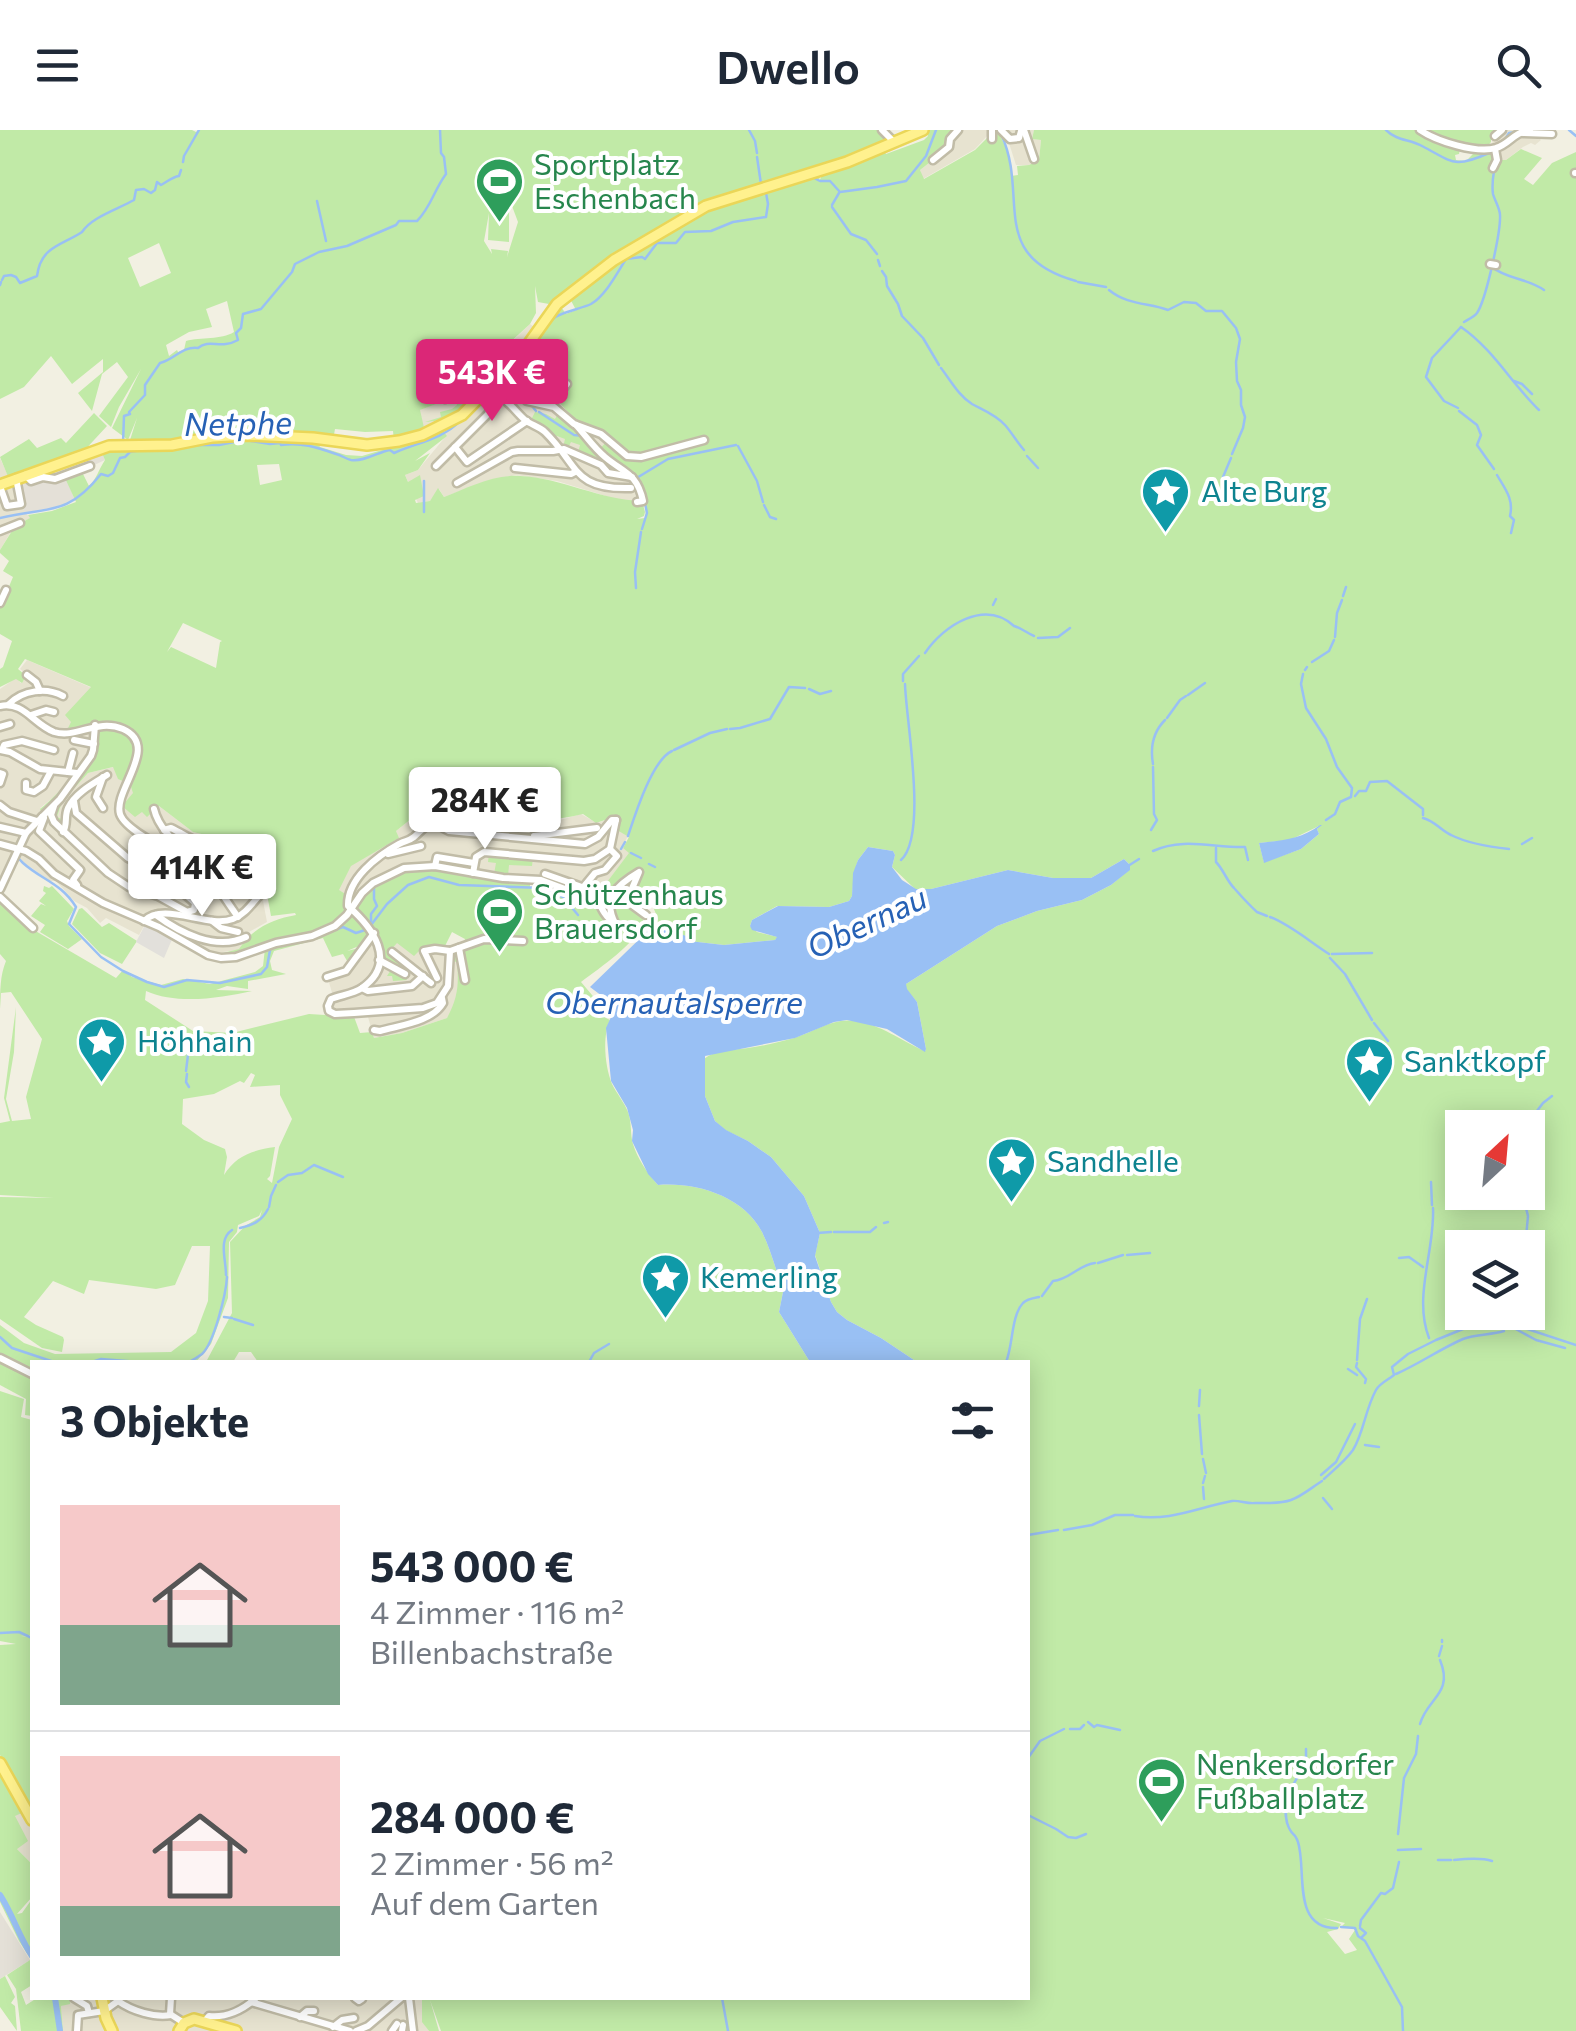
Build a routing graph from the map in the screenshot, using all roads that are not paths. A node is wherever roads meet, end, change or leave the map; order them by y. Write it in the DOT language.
graph roads {
  1 [pos="882,130"];
  2 [pos="923,130"];
  3 [pos="958,130"];
  4 [pos="1001,130"];
  5 [pos="1022,130"];
  6 [pos="1420,130"];
  7 [pos="1530,130"];
  8 [pos="1516,133"];
  9 [pos="1552,134"];
  10 [pos="893,141"];
  11 [pos="1491,149"];
  12 [pos="1034,159"];
  13 [pos="933,160"];
  14 [pos="1493,168"];
  15 [pos="519,347"];
  16 [pos="563,347"];
  17 [pos="507,374"];
  18 [pos="567,384"];
  19 [pos="518,389"];
  20 [pos="445,399"];
  21 [pos="526,399"];
  22 [pos="481,400"];
  23 [pos="511,400"];
  24 [pos="492,405"];
  25 [pos="550,405"];
  26 [pos="517,411"];
  27 [pos="527,422"];
  28 [pos="574,424"];
  29 [pos="509,434"];
  30 [pos="704,440"];
  31 [pos="455,447"];
  32 [pos="559,450"];
  33 [pos="512,452"];
  34 [pos="90,466"];
  35 [pos="436,466"];
  36 [pos="515,468"];
  37 [pos="575,472"];
  38 [pos="21,477"];
  39 [pos="632,477"];
  40 [pos="457,483"];
  41 [pos="0,485"];
  42 [pos="631,488"];
  43 [pos="638,502"];
  44 [pos="20,524"];
  45 [pos="0,531"];
  46 [pos="6,590"];
  47 [pos="0,604"];
  48 [pos="27,675"];
  49 [pos="40,691"];
  50 [pos="63,696"];
  51 [pos="9,704"];
  52 [pos="0,706"];
  53 [pos="54,712"];
  54 [pos="31,715"];
  55 [pos="10,724"];
  56 [pos="95,726"];
  57 [pos="0,728"];
  58 [pos="74,740"];
  59 [pos="94,744"];
  60 [pos="1,750"];
  61 [pos="54,750"];
  62 [pos="71,756"];
  63 [pos="52,771"];
  64 [pos="0,773"];
  65 [pos="73,773"];
  66 [pos="0,783"];
  67 [pos="26,783"];
  68 [pos="74,801"];
  69 [pos="0,805"];
  70 [pos="54,806"];
  71 [pos="104,808"];
  72 [pos="154,809"];
  73 [pos="39,819"];
  74 [pos="510,821"];
  75 [pos="431,823"];
  76 [pos="0,827"];
  77 [pos="596,828"];
  78 [pos="164,830"];
  79 [pos="63,832"];
  80 [pos="26,833"];
  81 [pos="524,838"];
  82 [pos="0,844"];
  83 [pos="421,846"];
  84 [pos="610,849"];
  85 [pos="16,852"];
  86 [pos="192,856"];
  87 [pos="220,857"];
  88 [pos="380,858"];
  89 [pos="250,862"];
  90 [pos="473,868"];
  91 [pos="545,874"];
  92 [pos="216,885"];
  93 [pos="248,885"];
  94 [pos="584,887"];
  95 [pos="0,888"];
  96 [pos="83,892"];
  97 [pos="0,897"];
  98 [pos="258,897"];
  99 [pos="351,908"];
  100 [pos="156,914"];
  101 [pos="184,914"];
  102 [pos="646,915"];
  103 [pos="238,917"];
  104 [pos="211,920"];
  105 [pos="144,921"];
  106 [pos="32,928"];
  107 [pos="371,929"];
  108 [pos="238,932"];
  109 [pos="246,937"];
  110 [pos="522,941"];
  111 [pos="459,948"];
  112 [pos="450,951"];
  113 [pos="392,952"];
  114 [pos="379,960"];
  115 [pos="405,974"];
  116 [pos="423,976"];
  117 [pos="326,978"];
  118 [pos="466,980"];
  119 [pos="362,988"];
  120 [pos="442,998"];
  121 [pos="374,1030"];
  122 [pos="0,1358"];
  123 [pos="30,1373"];
  124 [pos="1,1770"];
  125 [pos="27,1806"];
  126 [pos="77,2000"];
  127 [pos="101,2000"];
  128 [pos="117,2000"];
  129 [pos="120,2000"];
  130 [pos="134,2000"];
  131 [pos="171,2000"];
  132 [pos="254,2000"];
  133 [pos="398,2000"];
  134 [pos="409,2000"];
  135 [pos="298,2002"];
  136 [pos="94,2010"];
  137 [pos="137,2010"];
  138 [pos="307,2013"];
  139 [pos="332,2014"];
  140 [pos="171,2015"];
  141 [pos="354,2018"];
  142 [pos="342,2020"];
  143 [pos="204,2022"];
  144 [pos="333,2026"];
  145 [pos="181,2027"];
  146 [pos="78,2031"];
  147 [pos="112,2031"];
  148 [pos="236,2031"];
  149 [pos="353,2031"];
  150 [pos="414,2031"];
  1 -- 10 [label="street"];
  2 -- 10 [label="main road"];
  3 -- 13 [label="street"];
  4 -- 5 [label="street"];
  5 -- 12 [label="street"];
  6 -- 11 [label="street"];
  7 -- 8 [label="street"];
  8 -- 9 [label="street"];
  8 -- 11 [label="street"];
  10 -- 15 [label="main road"];
  11 -- 14 [label="street"];
  15 -- 17 [label="main road"];
  15 -- 20 [label="street"];
  16 -- 19 [label="street"];
  17 -- 19 [label="street"];
  17 -- 22 [label="main road"];
  18 -- 25 [label="street"];
  19 -- 21 [label="street"];
  19 -- 23 [label="street"];
  21 -- 23 [label="street"];
  21 -- 25 [label="street"];
  21 -- 26 [label="street"];
  22 -- 24 [label="street"];
  22 -- 38 [label="main road"];
  23 -- 24 [label="street"];
  23 -- 26 [label="street"];
  24 -- 31 [label="street"];
  25 -- 28 [label="street"];
  26 -- 27 [label="street"];
  27 -- 29 [label="street"];
  27 -- 32 [label="street"];
  28 -- 30 [label="street"];
  28 -- 39 [label="street"];
  29 -- 31 [label="street"];
  29 -- 33 [label="street"];
  31 -- 35 [label="street"];
  32 -- 33 [label="street"];
  32 -- 37 [label="street"];
  32 -- 39 [label="street"];
  33 -- 40 [label="street"];
  34 -- 38 [label="street"];
  36 -- 37 [label="street"];
  37 -- 42 [label="street"];
  38 -- 41 [label="main road"];
  38 -- 41 [label="street"];
  39 -- 43 [label="street"];
  44 -- 45 [label="street"];
  46 -- 47 [label="street"];
  48 -- 49 [label="street"];
  49 -- 50 [label="street"];
  49 -- 51 [label="street"];
  51 -- 52 [label="street"];
  51 -- 54 [label="street"];
  53 -- 54 [label="street"];
  54 -- 56 [label="street"];
  55 -- 57 [label="street"];
  56 -- 59 [label="street"];
  56 -- 86 [label="street"];
  58 -- 59 [label="street"];
  59 -- 65 [label="street"];
  60 -- 61 [label="street"];
  60 -- 63 [label="street"];
  62 -- 65 [label="street"];
  63 -- 65 [label="street"];
  63 -- 67 [label="street"];
  64 -- 66 [label="street"];
  65 -- 70 [label="street"];
  68 -- 71 [label="street"];
  68 -- 79 [label="street"];
  68 -- 101 [label="street"];
  69 -- 73 [label="street"];
  70 -- 73 [label="street"];
  70 -- 79 [label="street"];
  72 -- 78 [label="street"];
  73 -- 80 [label="street"];
  73 -- 96 [label="street"];
  74 -- 75 [label="street"];
  75 -- 81 [label="street"];
  75 -- 88 [label="street"];
  76 -- 80 [label="street"];
  77 -- 81 [label="street"];
  78 -- 86 [label="street"];
  78 -- 87 [label="street"];
  79 -- 101 [label="street"];
  80 -- 85 [label="street"];
  81 -- 84 [label="street"];
  82 -- 85 [label="street"];
  83 -- 88 [label="street"];
  84 -- 90 [label="street"];
  84 -- 94 [label="street"];
  85 -- 95 [label="street"];
  85 -- 96 [label="street"];
  86 -- 87 [label="street"];
  86 -- 92 [label="street"];
  87 -- 89 [label="street"];
  88 -- 99 [label="street"];
  90 -- 94 [label="street"];
  90 -- 99 [label="street"];
  91 -- 94 [label="street"];
  92 -- 93 [label="street"];
  92 -- 103 [label="street"];
  94 -- 102 [label="street"];
  96 -- 105 [label="street"];
  97 -- 106 [label="street"];
  98 -- 103 [label="street"];
  99 -- 105 [label="street"];
  99 -- 107 [label="street"];
  100 -- 101 [label="street"];
  100 -- 105 [label="street"];
  100 -- 109 [label="street"];
  101 -- 104 [label="street"];
  103 -- 104 [label="street"];
  104 -- 108 [label="street"];
  107 -- 114 [label="street"];
  107 -- 117 [label="street"];
  110 -- 111 [label="street"];
  111 -- 112 [label="street"];
  111 -- 118 [label="street"];
  112 -- 116 [label="street"];
  112 -- 120 [label="street"];
  113 -- 116 [label="street"];
  114 -- 115 [label="street"];
  114 -- 119 [label="street"];
  116 -- 119 [label="street"];
  119 -- 120 [label="street"];
  120 -- 121 [label="street"];
  122 -- 123 [label="street"];
  124 -- 125 [label="main road"];
  126 -- 136 [label="street"];
  127 -- 136 [label="main road"];
  128 -- 136 [label="street"];
  129 -- 137 [label="street"];
  130 -- 137 [label="street"];
  131 -- 140 [label="street"];
  132 -- 138 [label="street"];
  132 -- 143 [label="street"];
  133 -- 149 [label="street"];
  134 -- 150 [label="street"];
  135 -- 138 [label="street"];
  136 -- 146 [label="street"];
  136 -- 147 [label="main road"];
  137 -- 140 [label="street"];
  138 -- 144 [label="street"];
  139 -- 142 [label="street"];
  140 -- 145 [label="street"];
  141 -- 142 [label="street"];
  142 -- 144 [label="street"];
  143 -- 145 [label="main road"];
  143 -- 148 [label="main road"];
  144 -- 149 [label="street"];
}
